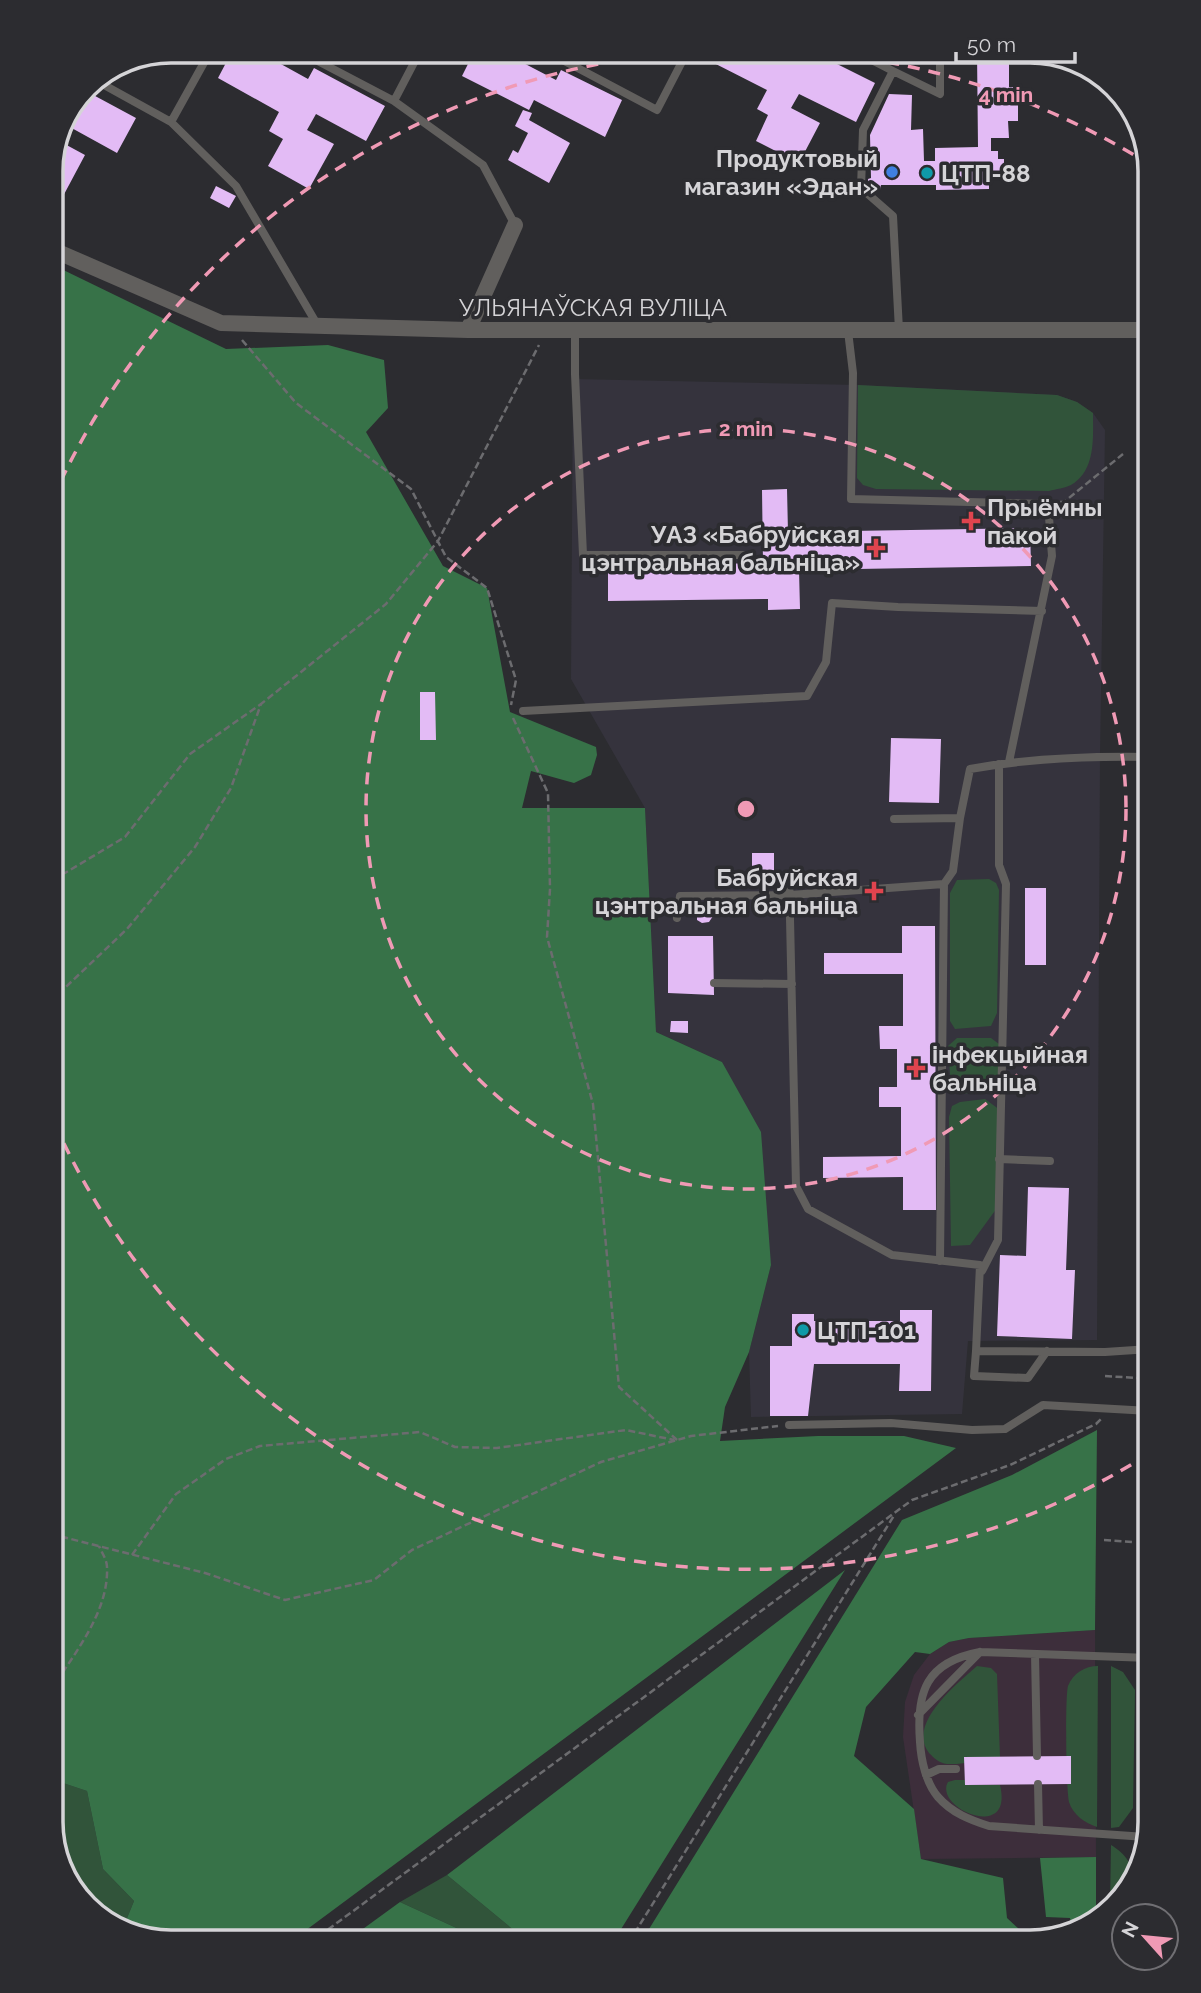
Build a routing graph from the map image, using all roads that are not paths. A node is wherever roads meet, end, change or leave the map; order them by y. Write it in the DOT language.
graph roads {
  1 [pos="204,63"];
  2 [pos="322,63"];
  3 [pos="414,63"];
  4 [pos="568,63"];
  5 [pos="681,63"];
  6 [pos="877,63"];
  7 [pos="940,63"];
  8 [pos="893,71"];
  9 [pos="105,86"];
  10 [pos="394,101"];
  11 [pos="172,122"];
  12 [pos="515,225"];
  13 [pos="63,254"];
  14 [pos="318,326"];
  15 [pos="468,330"];
  16 [pos="575,330"];
  17 [pos="899,330"];
  18 [pos="1138,330"];
  19 [pos="848,331"];
  20 [pos="750,555"];
  21 [pos="1042,611"];
  22 [pos="523,711"];
  23 [pos="1138,757"];
  24 [pos="1004,763"];
  25 [pos="960,818"];
  26 [pos="894,819"];
  27 [pos="789,874"];
  28 [pos="944,884"];
  29 [pos="790,895"];
  30 [pos="677,918"];
  31 [pos="714,983"];
  32 [pos="792,984"];
  33 [pos="999,1159"];
  34 [pos="1050,1161"];
  35 [pos="940,1261"];
  36 [pos="980,1273"];
  37 [pos="976,1350"];
  38 [pos="1138,1350"];
  39 [pos="1047,1351"];
  40 [pos="1138,1410"];
  41 [pos="789,1425"];
  42 [pos="980,1653"];
  43 [pos="1035,1654"];
  44 [pos="1138,1658"];
  45 [pos="918,1716"];
  46 [pos="1037,1756"];
  47 [pos="956,1769"];
  48 [pos="926,1775"];
  49 [pos="1038,1784"];
  50 [pos="1039,1830"];
  51 [pos="1137,1837"];
  1 -- 11 [label="lane"];
  2 -- 10 [label="lane"];
  3 -- 10 [label="lane"];
  4 -- 5 [label="lane"];
  6 -- 8 [label="lane"];
  7 -- 8 [label="lane"];
  8 -- 17 [label="lane"];
  9 -- 11 [label="lane"];
  10 -- 12 [label="lane"];
  11 -- 14 [label="lane"];
  12 -- 15 [label="street"];
  13 -- 14 [label="street, УЛЬЯНАЎСКАЯ ВУЛІЦА"];
  14 -- 15 [label="street, УЛЬЯНАЎСКАЯ ВУЛІЦА"];
  15 -- 16 [label="street, УЛЬЯНАЎСКАЯ ВУЛІЦА"];
  16 -- 19 [label="street, УЛЬЯНАЎСКАЯ ВУЛІЦА"];
  16 -- 20 [label="lane"];
  17 -- 18 [label="street, УЛЬЯНАЎСКАЯ ВУЛІЦА"];
  17 -- 19 [label="street, УЛЬЯНАЎСКАЯ ВУЛІЦА"];
  19 -- 21 [label="lane"];
  21 -- 22 [label="lane"];
  21 -- 24 [label="lane"];
  23 -- 24 [label="lane"];
  24 -- 25 [label="lane"];
  24 -- 33 [label="lane"];
  25 -- 26 [label="lane"];
  25 -- 28 [label="lane"];
  27 -- 29 [label="lane"];
  28 -- 29 [label="lane"];
  28 -- 35 [label="lane"];
  29 -- 30 [label="lane"];
  29 -- 32 [label="lane"];
  31 -- 32 [label="lane"];
  32 -- 35 [label="lane"];
  33 -- 34 [label="lane"];
  33 -- 36 [label="lane"];
  35 -- 36 [label="lane"];
  36 -- 37 [label="lane"];
  37 -- 39 [label="lane"];
  37 -- 39 [label="lane"];
  38 -- 39 [label="lane"];
  40 -- 41 [label="lane"];
  42 -- 43 [label="lane"];
  42 -- 45 [label="lane"];
  42 -- 45 [label="lane"];
  43 -- 44 [label="lane"];
  43 -- 46 [label="lane"];
  45 -- 48 [label="lane"];
  47 -- 48 [label="lane"];
  48 -- 50 [label="lane"];
  49 -- 50 [label="lane"];
  50 -- 51 [label="lane"];
}
